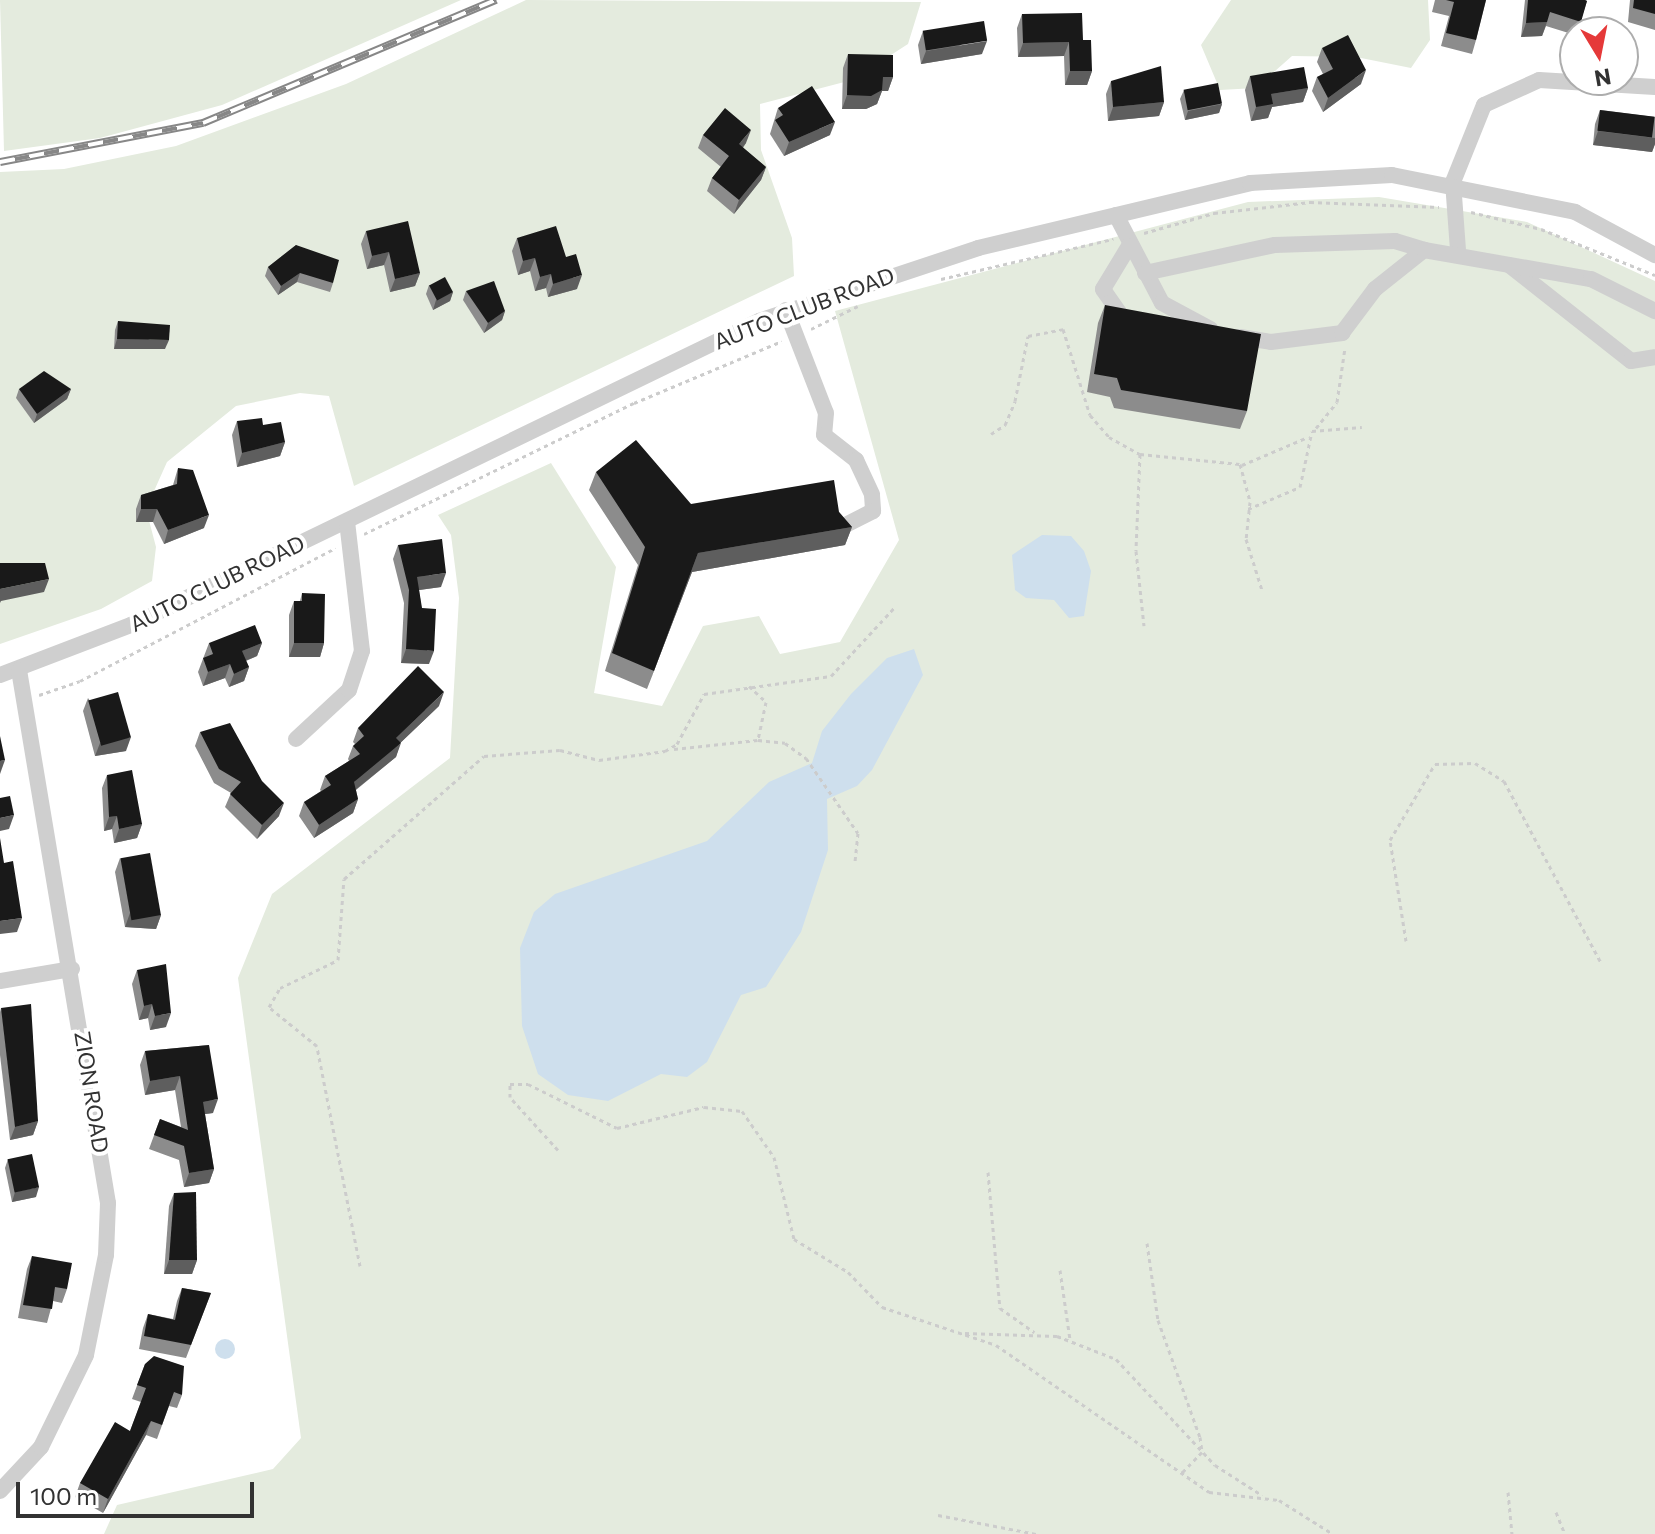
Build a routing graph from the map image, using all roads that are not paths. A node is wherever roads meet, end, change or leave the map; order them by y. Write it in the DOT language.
graph roads {
  1 [pos="1655,87"];
  2 [pos="1453,182"];
  3 [pos="1116,215"];
  4 [pos="1127,242"];
  5 [pos="1424,250"];
  6 [pos="1458,250"];
  7 [pos="1655,255"];
  8 [pos="1508,264"];
  9 [pos="1145,273"];
  10 [pos="786,310"];
  11 [pos="1655,311"];
  12 [pos="1123,318"];
  13 [pos="1189,320"];
  14 [pos="1154,321"];
  15 [pos="1655,357"];
  16 [pos="347,521"];
  17 [pos="846,525"];
  18 [pos="19,670"];
  19 [pos="0,675"];
  20 [pos="296,739"];
  21 [pos="72,969"];
  22 [pos="0,981"];
  23 [pos="0,1491"];
  1 -- 2 [label="street"];
  2 -- 3 [label="street, AUTO CLUB ROAD"];
  2 -- 6 [label="street"];
  2 -- 7 [label="street, AUTO CLUB ROAD"];
  3 -- 4 [label="street"];
  3 -- 10 [label="street, AUTO CLUB ROAD"];
  4 -- 9 [label="street"];
  4 -- 12 [label="street"];
  5 -- 6 [label="street"];
  5 -- 9 [label="street"];
  5 -- 13 [label="street"];
  6 -- 8 [label="street"];
  8 -- 11 [label="street"];
  8 -- 15 [label="street"];
  9 -- 13 [label="street"];
  10 -- 16 [label="street, AUTO CLUB ROAD"];
  10 -- 17 [label="street"];
  13 -- 14 [label="street"];
  16 -- 18 [label="street, AUTO CLUB ROAD"];
  16 -- 20 [label="street"];
  18 -- 19 [label="street, AUTO CLUB ROAD"];
  18 -- 21 [label="street, ZION ROAD"];
  21 -- 22 [label="street"];
  21 -- 23 [label="street, ZION ROAD"];
}
